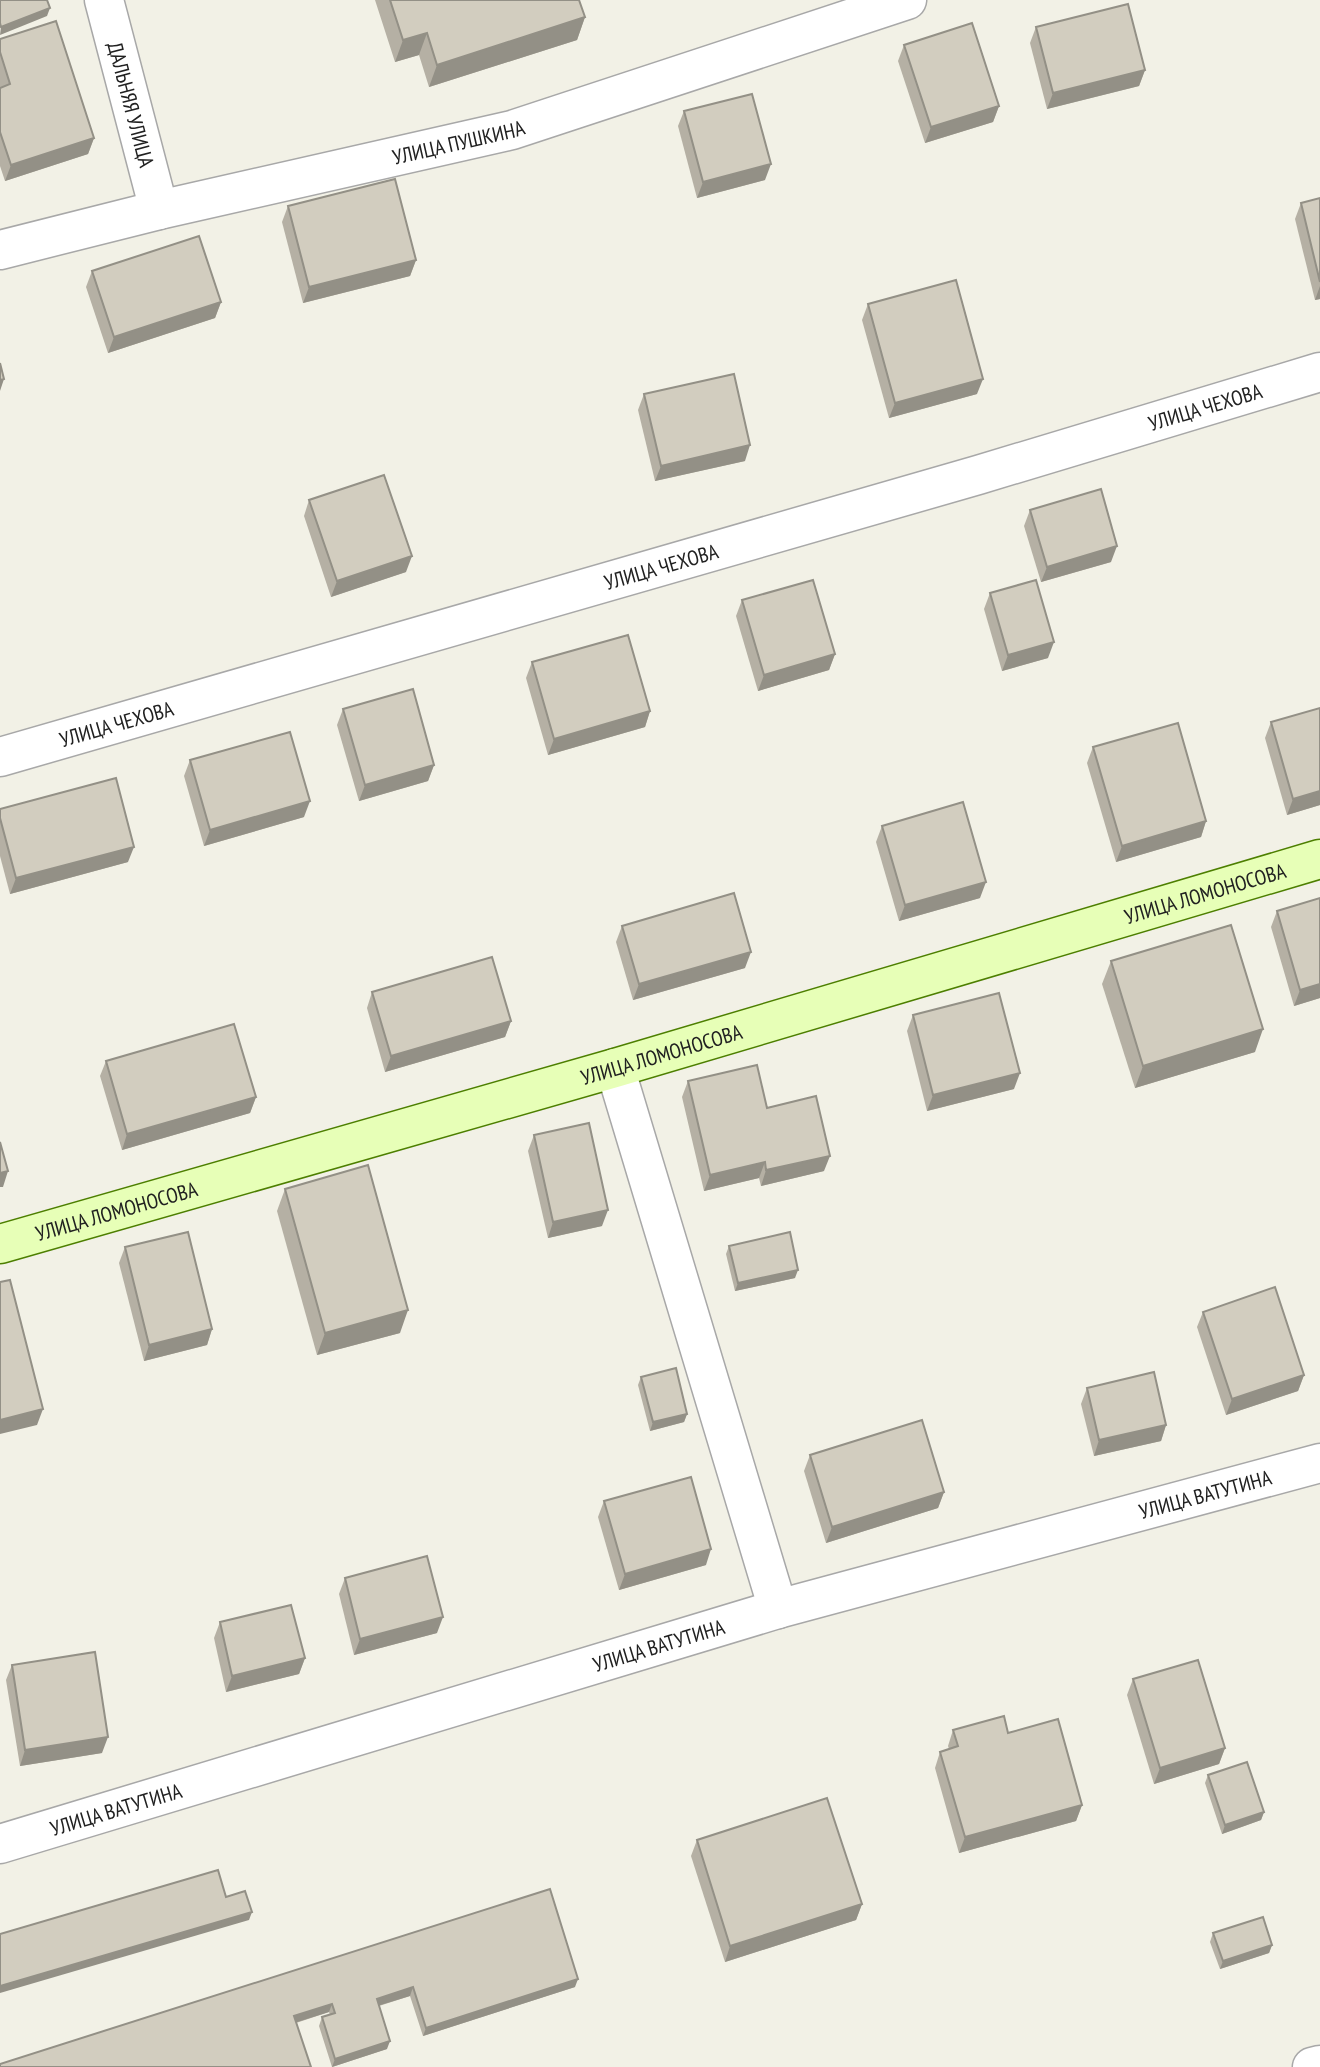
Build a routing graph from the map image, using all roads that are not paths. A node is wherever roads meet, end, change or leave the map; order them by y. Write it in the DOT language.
graph roads {
  1 [pos="104,0"];
  2 [pos="907,0"];
  3 [pos="159,210"];
  4 [pos="0,250"];
  5 [pos="1320,372"];
  6 [pos="0,757"];
  7 [pos="1320,859"];
  8 [pos="615,1068"];
  9 [pos="0,1244"];
  10 [pos="1320,1463"];
  11 [pos="778,1609"];
  12 [pos="0,1844"];
  13 [pos="1320,2065"];
  14 [pos="1312,2067"];
  1 -- 3 [label="street, ДАЛЬНЯЯ УЛИЦА"];
  2 -- 3 [label="street, УЛИЦА ПУШКИНА"];
  3 -- 4 [label="street, УЛИЦА ПУШКИНА"];
  5 -- 6 [label="street, УЛИЦА ЧЕХОВА"];
  7 -- 8 [label="street, УЛИЦА ЛОМОНОСОВА"];
  8 -- 9 [label="street, УЛИЦА ЛОМОНОСОВА"];
  8 -- 11 [label="street"];
  10 -- 11 [label="street, УЛИЦА ВАТУТИНА"];
  11 -- 12 [label="street, УЛИЦА ВАТУТИНА"];
  13 -- 14 [label="street"];
}
